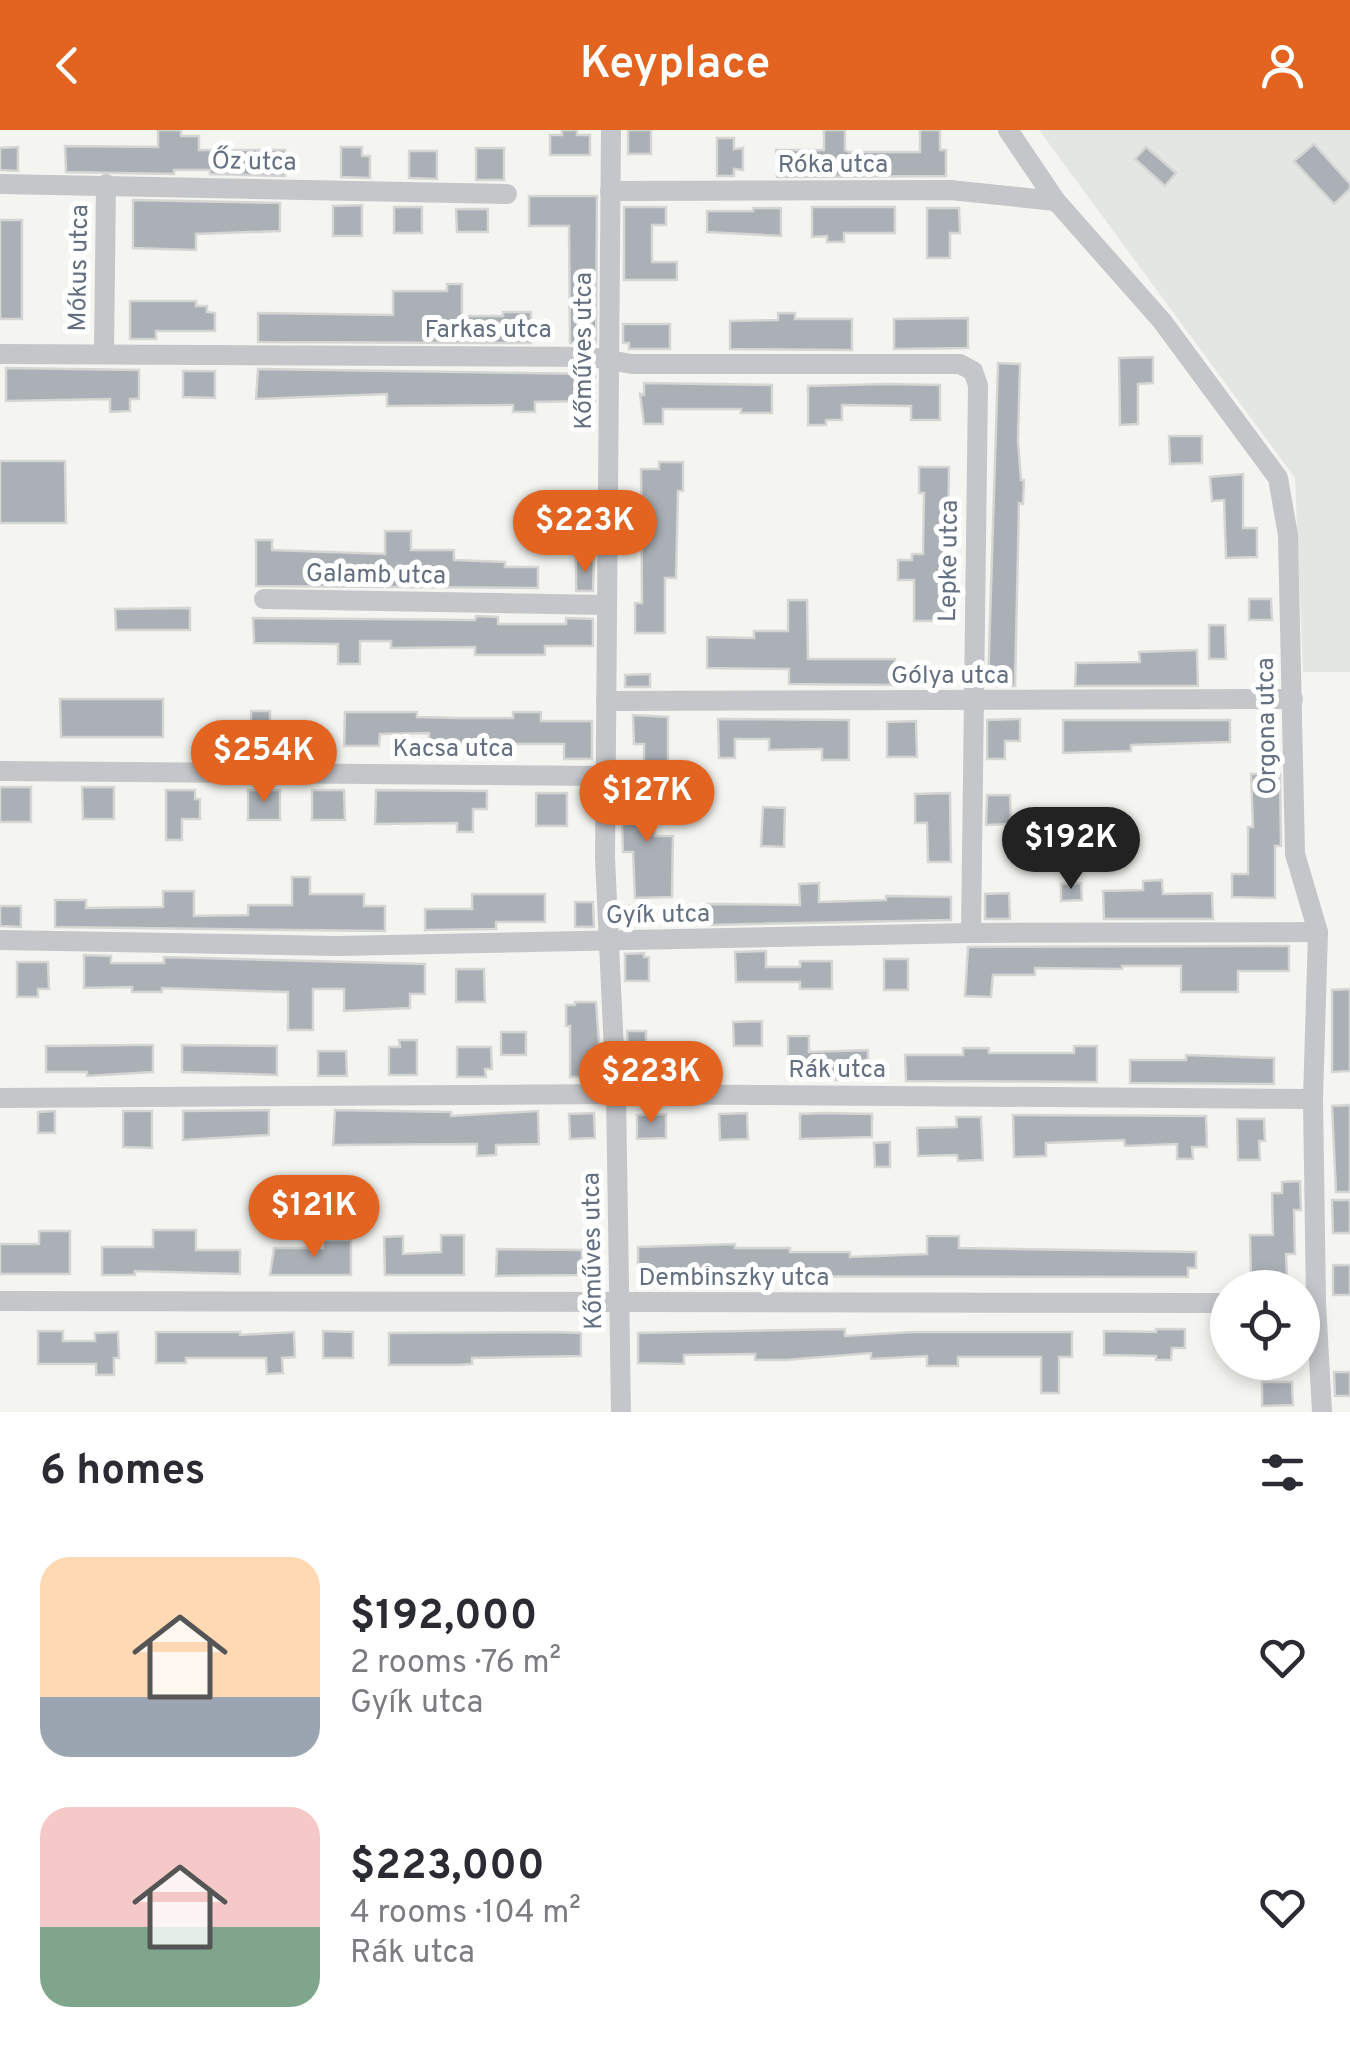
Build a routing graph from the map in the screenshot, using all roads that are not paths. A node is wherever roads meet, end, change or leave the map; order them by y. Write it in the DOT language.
graph roads {
  1 [pos="611,130"];
  2 [pos="1008,130"];
  3 [pos="0,184"];
  4 [pos="106,184"];
  5 [pos="610,191"];
  6 [pos="507,194"];
  7 [pos="1056,201"];
  8 [pos="0,354"];
  9 [pos="104,354"];
  10 [pos="610,360"];
  11 [pos="973,372"];
  12 [pos="264,599"];
  13 [pos="606,604"];
  14 [pos="1293,700"];
  15 [pos="606,701"];
  16 [pos="973,702"];
  17 [pos="0,772"];
  18 [pos="606,776"];
  19 [pos="1318,932"];
  20 [pos="971,933"];
  21 [pos="0,940"];
  22 [pos="608,942"];
  23 [pos="616,1094"];
  24 [pos="0,1098"];
  25 [pos="1313,1100"];
  26 [pos="1310,1270"];
  27 [pos="0,1301"];
  28 [pos="1210,1303"];
  29 [pos="620,1304"];
  30 [pos="1318,1380"];
  31 [pos="621,1412"];
  32 [pos="1322,1412"];
  1 -- 5 [label="street, Kőműves utca"];
  2 -- 7 [label="street, Orgona utca"];
  3 -- 4 [label="street, Őz utca"];
  4 -- 6 [label="street, Őz utca"];
  4 -- 9 [label="street, Mókus utca"];
  5 -- 7 [label="street, Róka utca"];
  5 -- 10 [label="street, Kőműves utca"];
  7 -- 14 [label="street, Orgona utca"];
  8 -- 9 [label="street, Farkas utca"];
  9 -- 10 [label="street, Farkas utca"];
  10 -- 11 [label="street, Farkas utca"];
  10 -- 13 [label="street, Kőműves utca"];
  11 -- 16 [label="street, Lepke utca"];
  12 -- 13 [label="street, Galamb utca"];
  13 -- 15 [label="street, Kőműves utca"];
  14 -- 16 [label="street, Gólya utca"];
  14 -- 19 [label="street, Orgona utca"];
  15 -- 16 [label="street, Gólya utca"];
  15 -- 18 [label="street, Kőműves utca"];
  16 -- 20 [label="street, Lepke utca"];
  17 -- 18 [label="street, Kacsa utca"];
  18 -- 22 [label="street, Kőműves utca"];
  19 -- 20 [label="street, Gyík utca"];
  19 -- 25 [label="street, Orgona utca"];
  20 -- 22 [label="street, Gyík utca"];
  21 -- 22 [label="street, Gyík utca"];
  22 -- 23 [label="street, Kőműves utca"];
  23 -- 24 [label="street, Rák utca"];
  23 -- 25 [label="street, Rák utca"];
  23 -- 29 [label="street, Kőműves utca"];
  25 -- 26 [label="street, Orgona utca"];
  27 -- 29 [label="street, Dembinszky utca"];
  28 -- 29 [label="street, Dembinszky utca"];
  29 -- 31 [label="street, Kőműves utca"];
  30 -- 32 [label="street, Orgona utca"];
}
